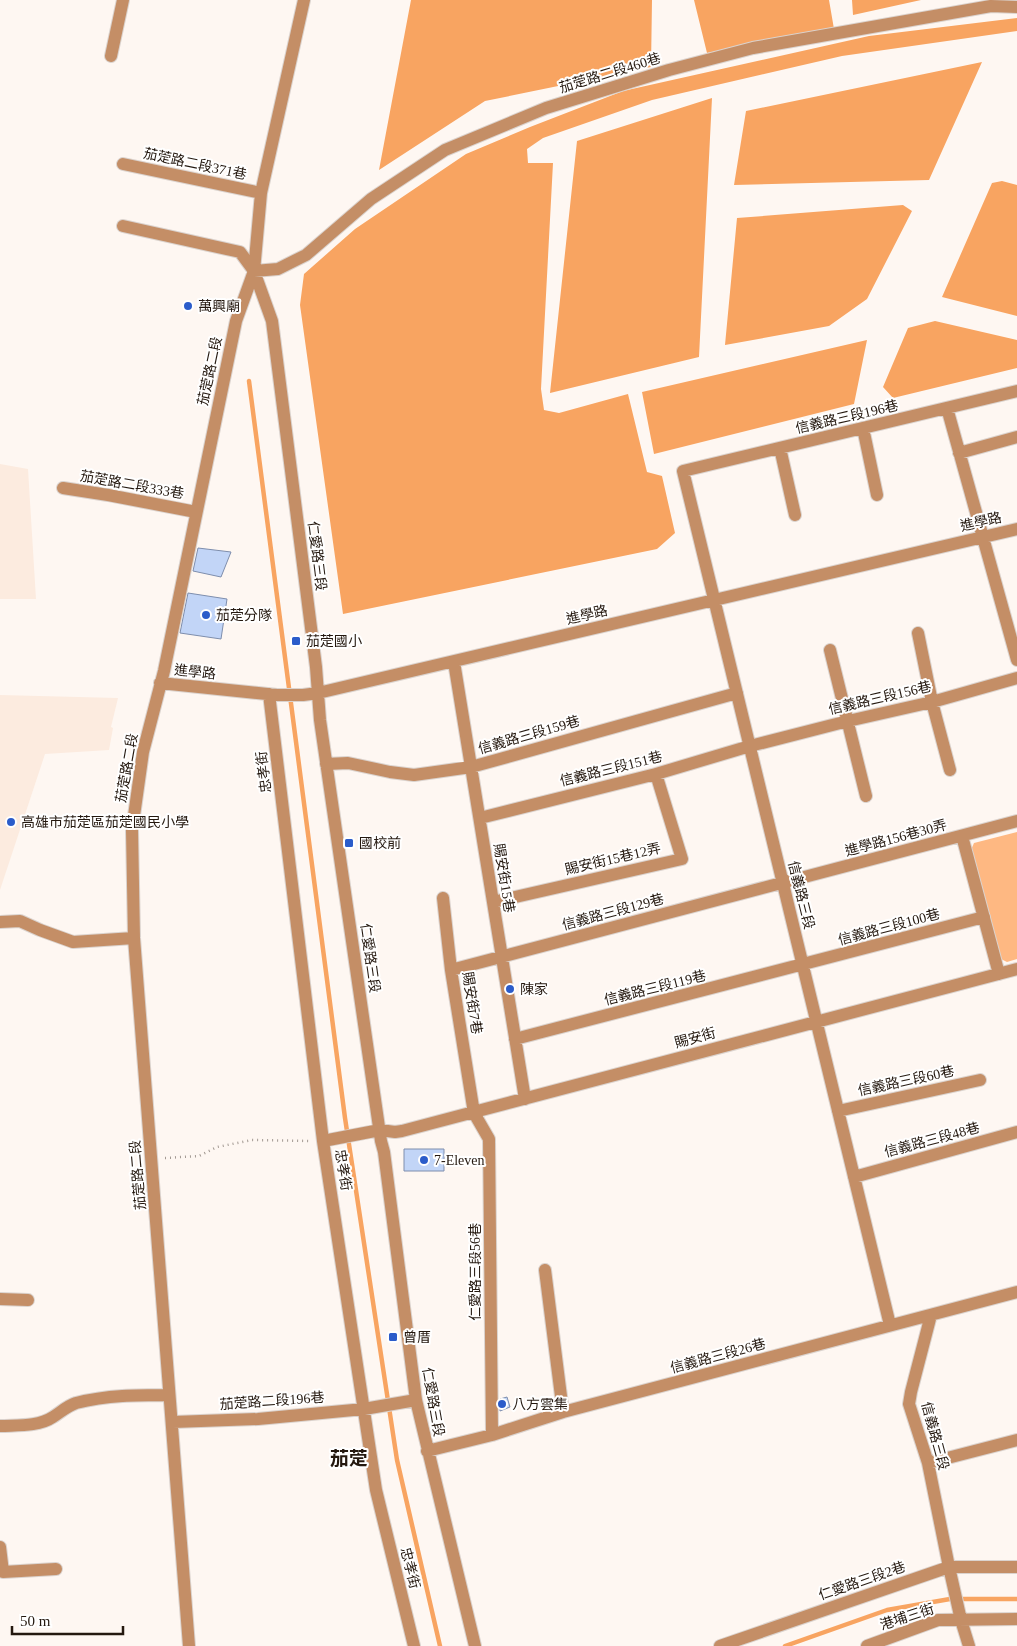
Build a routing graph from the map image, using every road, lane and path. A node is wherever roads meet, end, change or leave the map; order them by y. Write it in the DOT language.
graph roads {
  1 [pos="123,0"];
  2 [pos="304,0"];
  3 [pos="1017,7"];
  4 [pos="111,56"];
  5 [pos="123,164"];
  6 [pos="261,193"];
  7 [pos="123,226"];
  8 [pos="254,271"];
  9 [pos="1017,390"];
  10 [pos="947,408"];
  11 [pos="863,428"];
  12 [pos="1017,437"];
  13 [pos="780,448"];
  14 [pos="959,453"];
  15 [pos="683,471"];
  16 [pos="63,488"];
  17 [pos="877,495"];
  18 [pos="196,512"];
  19 [pos="795,515"];
  20 [pos="1017,529"];
  21 [pos="983,537"];
  22 [pos="714,600"];
  23 [pos="918,633"];
  24 [pos="830,650"];
  25 [pos="1017,660"];
  26 [pos="454,662"];
  27 [pos="1017,678"];
  28 [pos="160,683"];
  29 [pos="318,693"];
  30 [pos="736,693"];
  31 [pos="273,695"];
  32 [pos="932,702"];
  33 [pos="848,721"];
  34 [pos="750,746"];
  35 [pos="326,764"];
  36 [pos="472,767"];
  37 [pos="950,770"];
  38 [pos="656,774"];
  39 [pos="866,796"];
  40 [pos="480,818"];
  41 [pos="1017,821"];
  42 [pos="962,836"];
  43 [pos="783,883"];
  44 [pos="443,898"];
  45 [pos="493,902"];
  46 [pos="984,918"];
  47 [pos="0,922"];
  48 [pos="134,938"];
  49 [pos="502,957"];
  50 [pos="803,966"];
  51 [pos="1017,969"];
  52 [pos="451,970"];
  53 [pos="999,974"];
  54 [pos="816,1021"];
  55 [pos="515,1039"];
  56 [pos="980,1080"];
  57 [pos="525,1099"];
  58 [pos="838,1111"];
  59 [pos="474,1113"];
  60 [pos="380,1130"];
  61 [pos="1017,1132"];
  62 [pos="329,1140"];
  63 [pos="152,1158"];
  64 [pos="854,1177"];
  65 [pos="545,1270"];
  66 [pos="1017,1292"];
  67 [pos="0,1299"];
  68 [pos="28,1300"];
  69 [pos="931,1315"];
  70 [pos="890,1326"];
  71 [pos="169,1395"];
  72 [pos="416,1400"];
  73 [pos="368,1408"];
  74 [pos="563,1412"];
  75 [pos="172,1422"];
  76 [pos="0,1426"];
  77 [pos="492,1435"];
  78 [pos="1017,1440"];
  79 [pos="427,1451"];
  80 [pos="928,1463"];
  81 [pos="0,1547"];
  82 [pos="949,1566"];
  83 [pos="1017,1567"];
  84 [pos="56,1569"];
  85 [pos="961,1620"];
  86 [pos="1017,1620"];
  87 [pos="189,1646"];
  88 [pos="414,1646"];
  89 [pos="475,1646"];
  90 [pos="720,1646"];
  91 [pos="867,1646"];
  92 [pos="969,1646"];
  1 -- 4 [label="street"];
  2 -- 6 [label="street, 茄萣路二段"];
  3 -- 8 [label="street, 茄萣路二段460巷"];
  5 -- 6 [label="street, 茄萣路二段371巷"];
  6 -- 8 [label="street, 茄萣路二段"];
  7 -- 8 [label="street"];
  8 -- 18 [label="street, 茄萣路二段"];
  8 -- 29 [label="street, 仁愛路三段"];
  9 -- 10 [label="street, 信義路三段196巷"];
  10 -- 11 [label="street, 信義路三段196巷"];
  10 -- 14 [label="street"];
  11 -- 13 [label="street, 信義路三段196巷"];
  11 -- 17 [label="street"];
  12 -- 14 [label="street"];
  13 -- 15 [label="street, 信義路三段196巷"];
  13 -- 19 [label="street"];
  14 -- 21 [label="street"];
  15 -- 22 [label="street, 信義路三段"];
  16 -- 18 [label="street, 茄萣路二段333巷"];
  18 -- 28 [label="street, 茄萣路二段"];
  20 -- 21 [label="street, 進學路"];
  21 -- 22 [label="street, 進學路"];
  21 -- 25 [label="street"];
  22 -- 26 [label="street, 進學路"];
  22 -- 30 [label="street, 信義路三段"];
  23 -- 32 [label="street"];
  24 -- 33 [label="street"];
  26 -- 29 [label="street, 進學路"];
  26 -- 36 [label="street, 賜安街15巷"];
  27 -- 32 [label="street, 信義路三段156巷"];
  28 -- 31 [label="street, 進學路"];
  28 -- 48 [label="street, 茄萣路二段"];
  29 -- 31 [label="street, 進學路"];
  29 -- 35 [label="street, 仁愛路三段"];
  30 -- 34 [label="street, 信義路三段"];
  30 -- 36 [label="street, 信義路三段159巷"];
  31 -- 62 [label="street, 忠孝街"];
  32 -- 33 [label="street, 信義路三段156巷"];
  32 -- 37 [label="street"];
  33 -- 34 [label="street, 信義路三段156巷"];
  33 -- 39 [label="street"];
  34 -- 38 [label="street, 信義路三段151巷"];
  34 -- 43 [label="street, 信義路三段"];
  35 -- 36 [label="street, 信義路三段159巷"];
  35 -- 60 [label="street, 仁愛路三段"];
  36 -- 40 [label="street, 賜安街15巷"];
  38 -- 40 [label="street, 信義路三段151巷"];
  38 -- 45 [label="street, 賜安街15巷12弄"];
  40 -- 45 [label="street, 賜安街15巷"];
  41 -- 42 [label="street, 進學路156巷30弄"];
  42 -- 43 [label="street, 進學路156巷30弄"];
  42 -- 46 [label="street"];
  43 -- 49 [label="street, 信義路三段129巷"];
  43 -- 50 [label="street, 信義路三段"];
  44 -- 52 [label="street, 賜安街7巷"];
  45 -- 49 [label="street, 賜安街15巷"];
  46 -- 50 [label="street, 信義路三段100巷"];
  46 -- 53 [label="street"];
  47 -- 48 [label="street"];
  48 -- 63 [label="street, 茄萣路二段"];
  49 -- 52 [label="street, 信義路三段129巷"];
  49 -- 55 [label="street, 賜安街15巷"];
  50 -- 54 [label="street, 信義路三段"];
  50 -- 55 [label="street, 信義路三段119巷"];
  51 -- 53 [label="street, 賜安街"];
  52 -- 59 [label="street, 賜安街7巷"];
  53 -- 54 [label="street, 賜安街"];
  54 -- 57 [label="street, 賜安街"];
  54 -- 58 [label="street, 信義路三段"];
  55 -- 57 [label="street, 賜安街15巷"];
  56 -- 58 [label="street, 信義路三段60巷"];
  57 -- 59 [label="street, 賜安街"];
  58 -- 64 [label="street, 信義路三段"];
  59 -- 60 [label="street, 賜安街"];
  59 -- 77 [label="street, 仁愛路三段56巷"];
  60 -- 62 [label="street, 賜安街"];
  60 -- 72 [label="street, 仁愛路三段"];
  61 -- 64 [label="street, 信義路三段48巷"];
  62 -- 63 [label="path"];
  62 -- 73 [label="street, 忠孝街"];
  63 -- 71 [label="street, 茄萣路二段"];
  64 -- 70 [label="street, 信義路三段"];
  65 -- 74 [label="street"];
  66 -- 69 [label="street, 信義路三段26巷"];
  67 -- 68 [label="street"];
  69 -- 70 [label="street, 信義路三段26巷"];
  69 -- 80 [label="street, 信義路三段"];
  70 -- 74 [label="street, 信義路三段26巷"];
  71 -- 75 [label="street, 茄萣路二段"];
  71 -- 76 [label="street"];
  72 -- 73 [label="street, 茄萣路二段196巷"];
  72 -- 79 [label="street, 仁愛路三段"];
  73 -- 75 [label="street, 茄萣路二段196巷"];
  73 -- 88 [label="street, 忠孝街"];
  74 -- 77 [label="street, 信義路三段26巷"];
  75 -- 87 [label="street, 茄萣路二段"];
  77 -- 79 [label="street, 信義路三段26巷"];
  78 -- 80 [label="street"];
  79 -- 89 [label="street, 仁愛路三段"];
  80 -- 82 [label="street, 信義路三段"];
  81 -- 84 [label="street"];
  82 -- 83 [label="street, 仁愛路三段2巷"];
  82 -- 85 [label="street, 信義路三段"];
  82 -- 90 [label="street, 仁愛路三段2巷"];
  85 -- 86 [label="street, 港埔三街"];
  85 -- 91 [label="street, 港埔三街"];
  85 -- 92 [label="street"];
}
